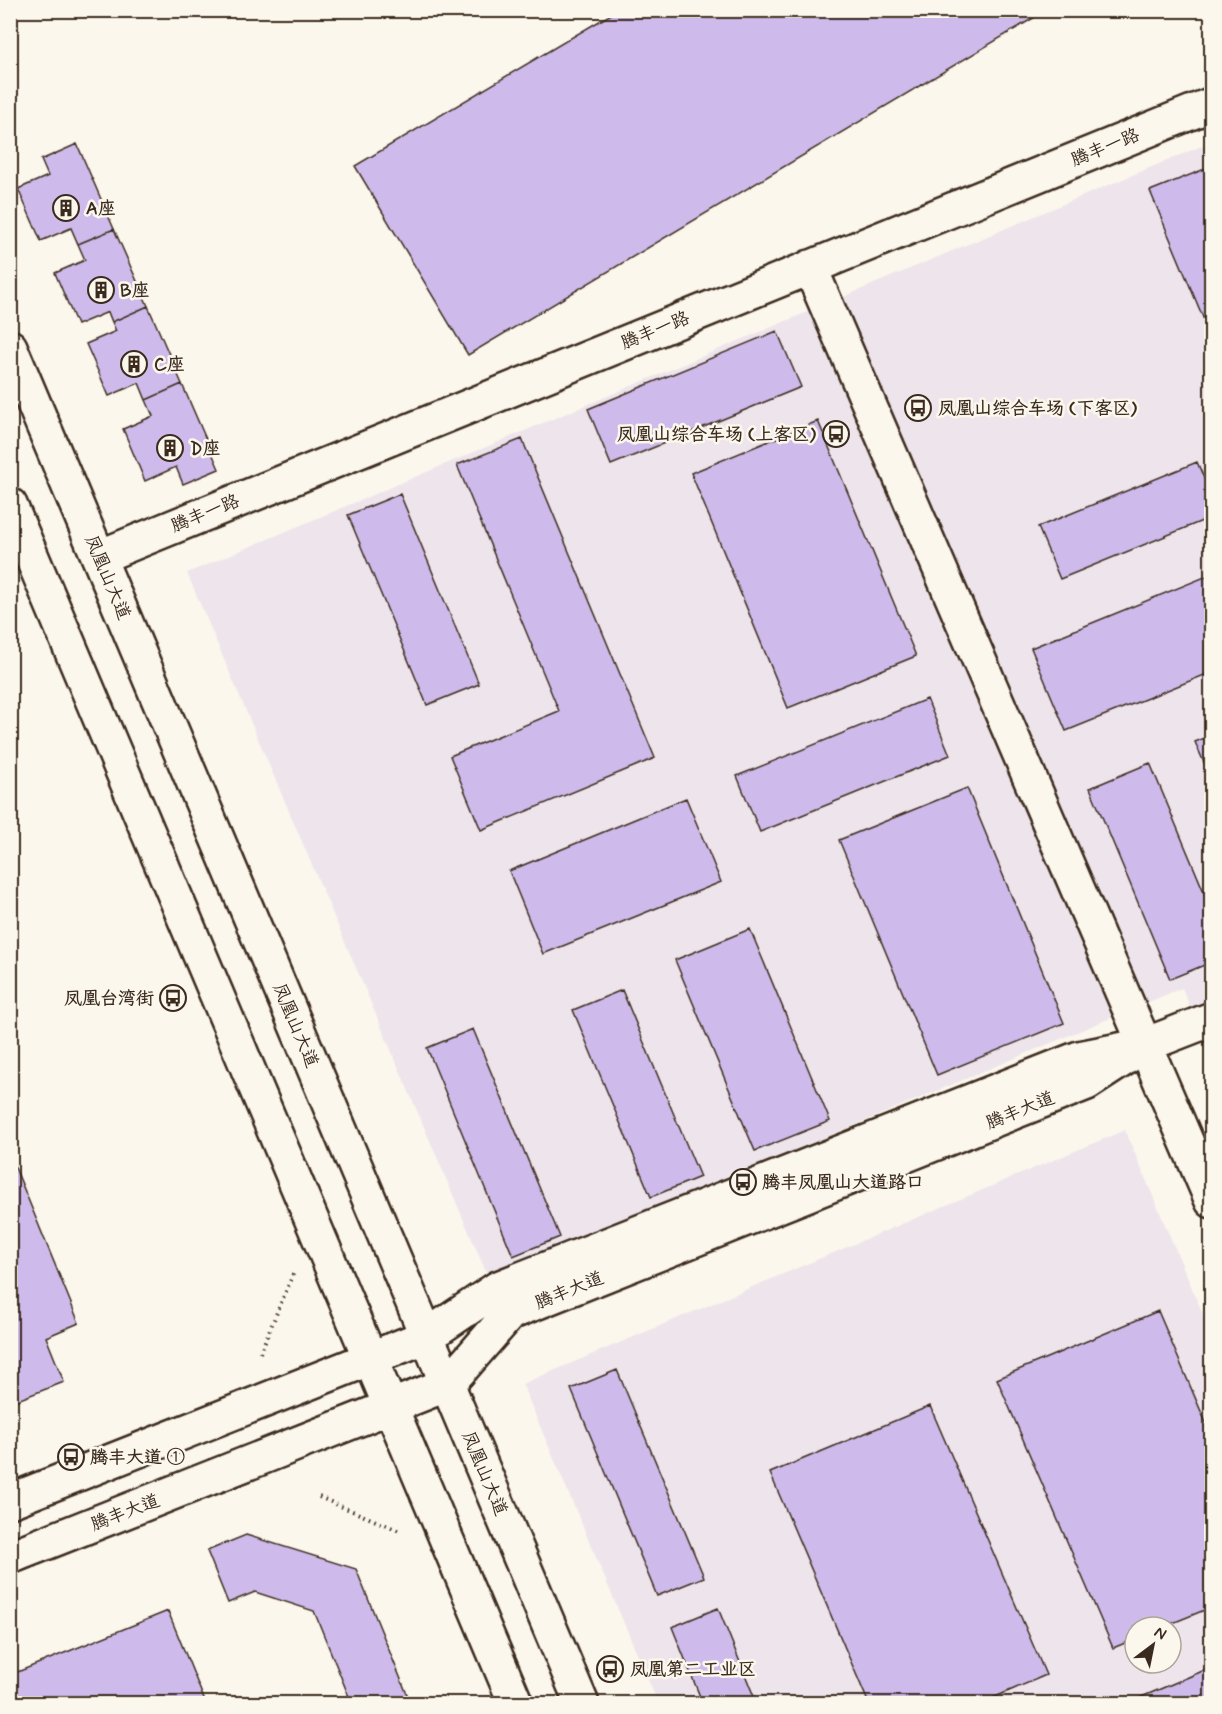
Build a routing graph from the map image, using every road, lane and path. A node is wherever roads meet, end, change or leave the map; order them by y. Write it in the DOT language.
graph roads {
  1 [pos="1212,104"];
  2 [pos="810,267"];
  3 [pos="10,347"];
  4 [pos="10,505"];
  5 [pos="99,557"];
  6 [pos="1212,1019"];
  7 [pos="1145,1045"];
  8 [pos="1212,1201"];
  9 [pos="294,1272"];
  10 [pos="427,1336"];
  11 [pos="260,1353"];
  12 [pos="370,1359"];
  13 [pos="448,1384"];
  14 [pos="391,1408"];
  15 [pos="319,1497"];
  16 [pos="10,1500"];
  17 [pos="400,1531"];
  18 [pos="10,1557"];
  19 [pos="516,1704"];
  20 [pos="582,1704"];
  1 -- 2 [label="street, 腾丰一路"];
  2 -- 5 [label="street, 腾丰一路"];
  2 -- 7 [label="street"];
  3 -- 5 [label="street, 凤凰山大道"];
  4 -- 12 [label="street"];
  5 -- 10 [label="street, 凤凰山大道"];
  6 -- 7 [label="street, 腾丰大道"];
  7 -- 8 [label="street"];
  7 -- 10 [label="street, 腾丰大道"];
  7 -- 13 [label="street, 腾丰大道"];
  9 -- 11 [label="path"];
  10 -- 12 [label="street, 腾丰大道"];
  10 -- 13 [label="street, 凤凰山大道"];
  12 -- 14 [label="street"];
  12 -- 16 [label="street, 腾丰大道"];
  13 -- 14 [label="street, 腾丰大道"];
  13 -- 20 [label="street, 凤凰山大道"];
  14 -- 18 [label="street, 腾丰大道"];
  14 -- 19 [label="street"];
  15 -- 17 [label="path"];
}
